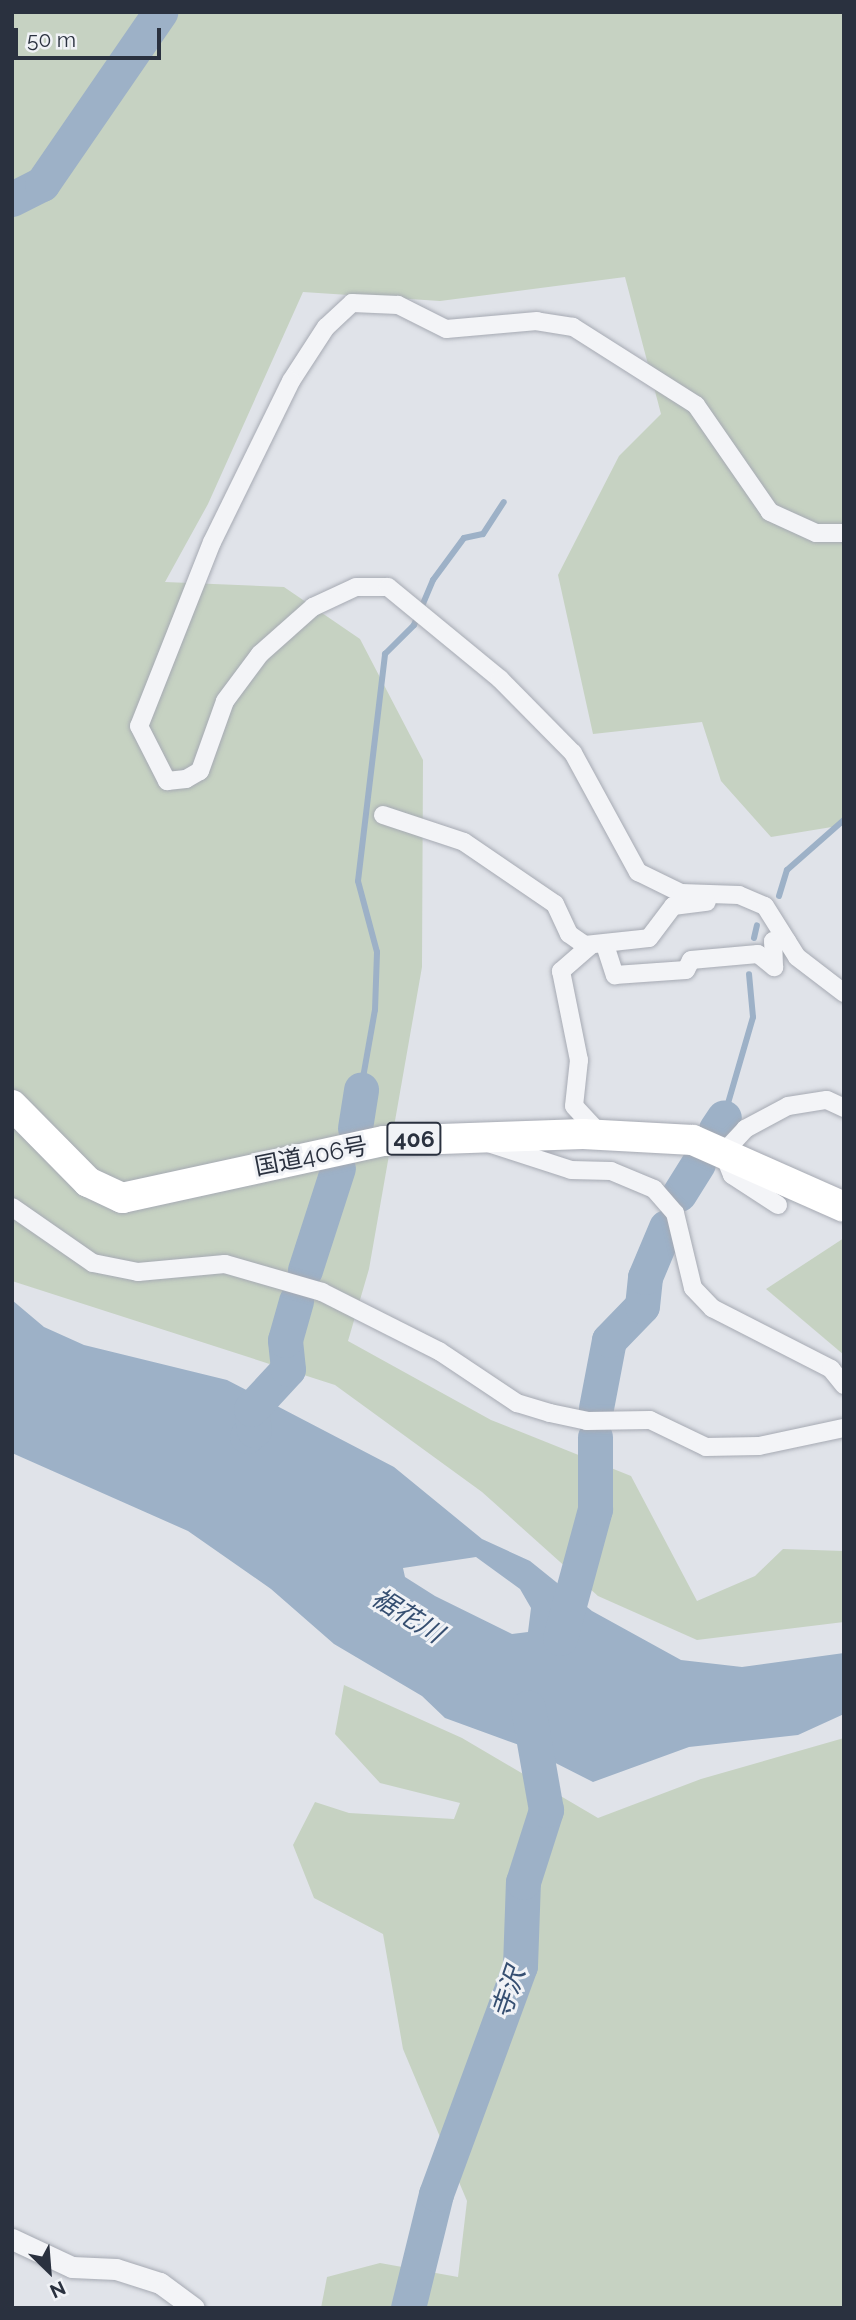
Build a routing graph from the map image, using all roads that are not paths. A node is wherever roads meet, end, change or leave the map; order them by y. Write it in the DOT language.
graph roads {
  1 [pos="844,533"];
  2 [pos="383,815"];
  3 [pos="719,894"];
  4 [pos="787,941"];
  5 [pos="598,945"];
  6 [pos="844,993"];
  7 [pos="12,1105"];
  8 [pos="844,1108"];
  9 [pos="601,1135"];
  10 [pos="470,1136"];
  11 [pos="723,1153"];
  12 [pos="778,1205"];
  13 [pos="844,1206"];
  14 [pos="12,1207"];
  15 [pos="844,1385"];
  16 [pos="844,1428"];
  17 [pos="12,2239"];
  18 [pos="194,2308"];
  1 -- 3 [label="street"];
  2 -- 5 [label="street"];
  3 -- 4 [label="street"];
  3 -- 5 [label="street"];
  4 -- 5 [label="street"];
  4 -- 6 [label="street"];
  5 -- 9 [label="street"];
  7 -- 10 [label="highway, 国道406号 / 406"];
  8 -- 11 [label="street"];
  9 -- 10 [label="highway, 国道406号 / 406"];
  9 -- 11 [label="highway, 国道406号 / 406"];
  10 -- 15 [label="street"];
  11 -- 12 [label="street"];
  11 -- 13 [label="highway, 国道406号 / 406"];
  14 -- 16 [label="street"];
  17 -- 18 [label="street"];
}
